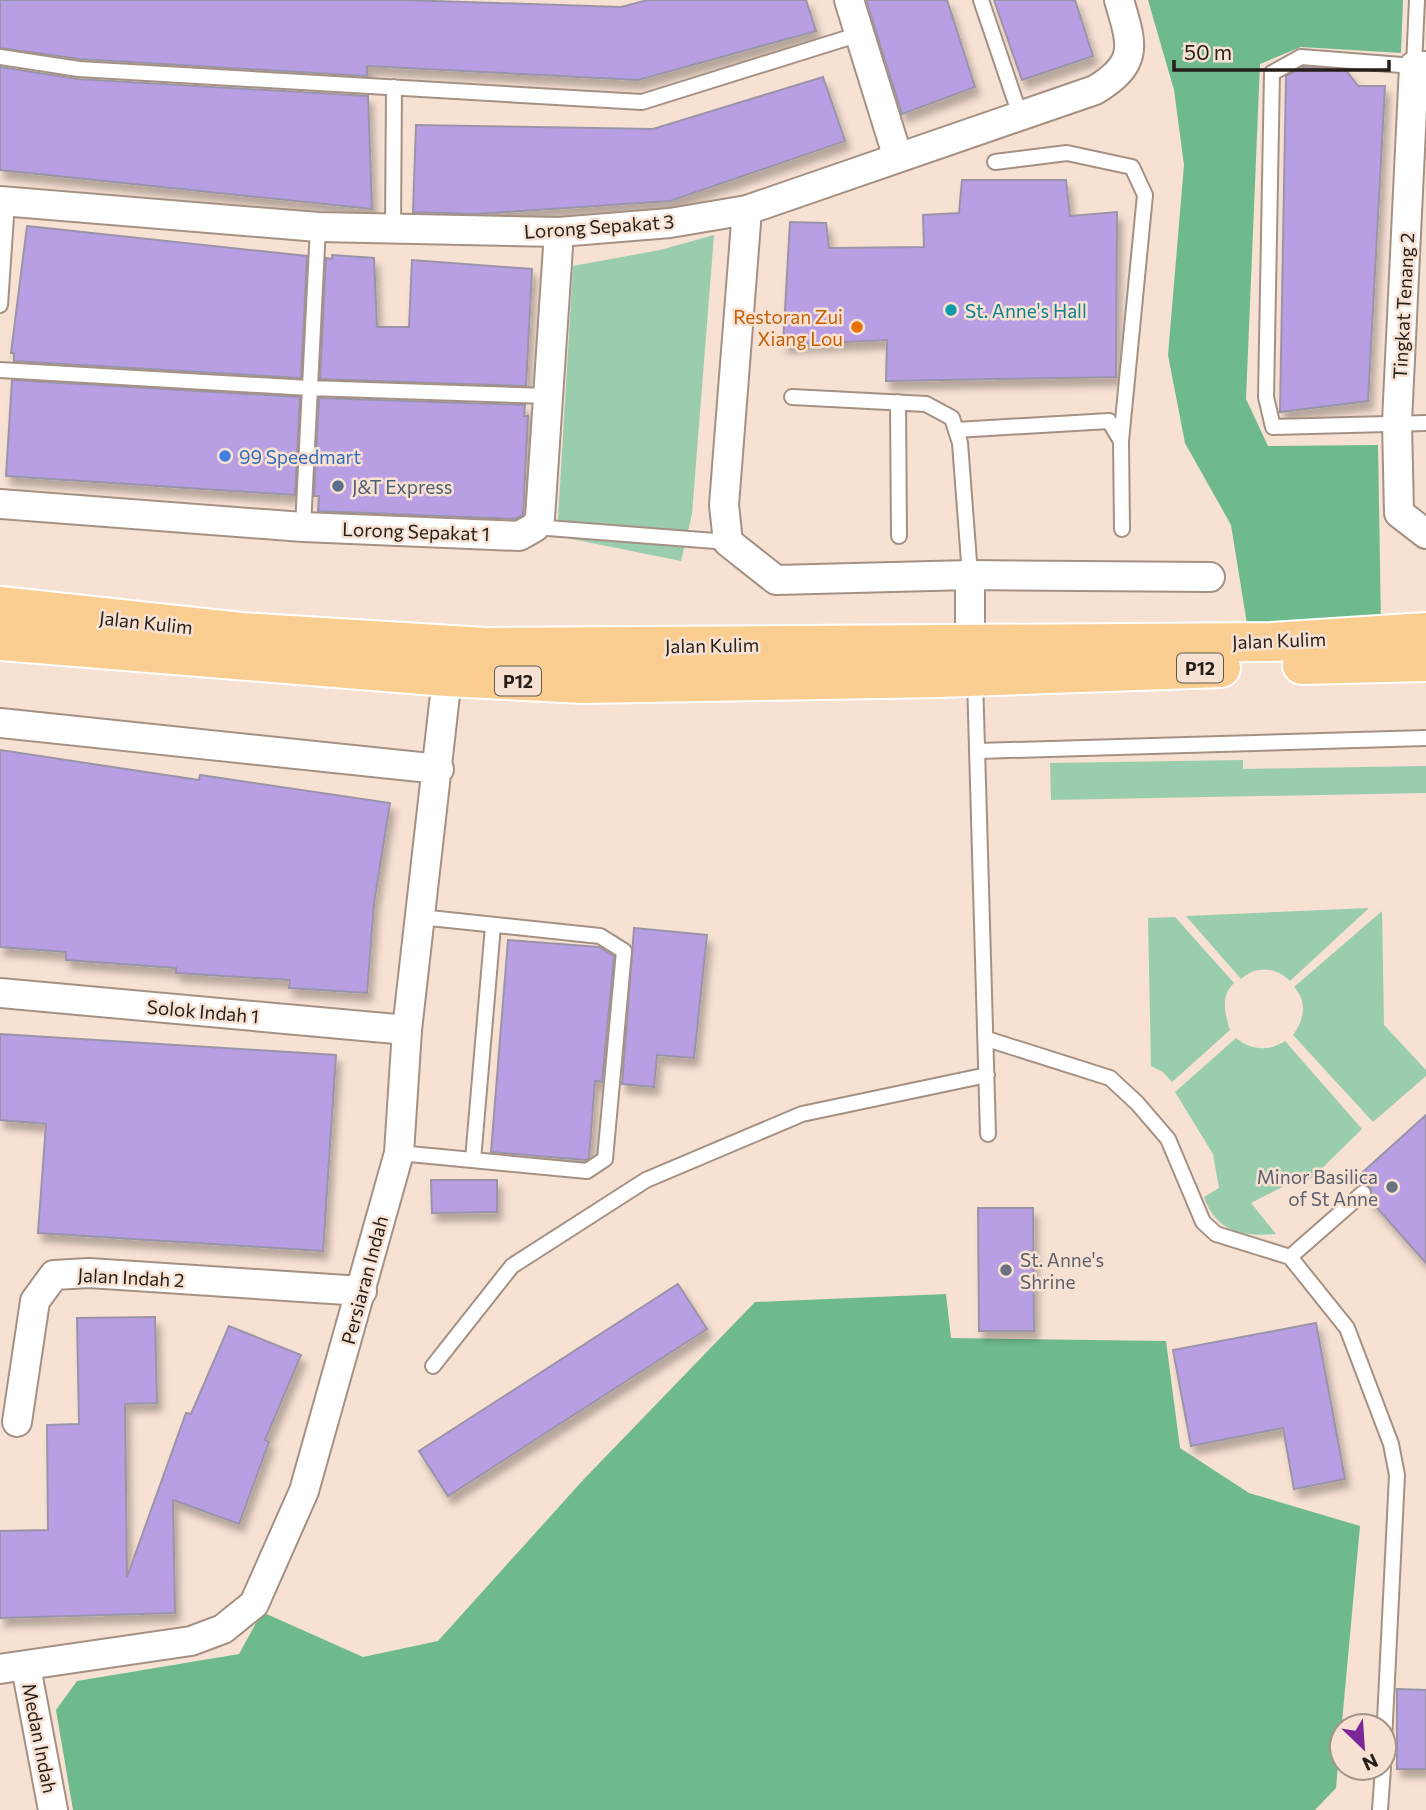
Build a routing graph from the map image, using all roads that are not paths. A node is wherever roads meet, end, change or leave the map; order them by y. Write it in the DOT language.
graph roads {
  1 [pos="849,0"];
  2 [pos="981,0"];
  3 [pos="1119,0"];
  4 [pos="1417,0"];
  5 [pos="860,34"];
  6 [pos="0,57"];
  7 [pos="1420,66"];
  8 [pos="394,87"];
  9 [pos="1021,118"];
  10 [pos="898,158"];
  11 [pos="995,162"];
  12 [pos="1418,188"];
  13 [pos="4,201"];
  14 [pos="747,210"];
  15 [pos="318,227"];
  16 [pos="393,229"];
  17 [pos="559,232"];
  18 [pos="0,305"];
  19 [pos="1415,312"];
  20 [pos="0,370"];
  21 [pos="309,388"];
  22 [pos="549,397"];
  23 [pos="792,397"];
  24 [pos="898,402"];
  25 [pos="1396,422"];
  26 [pos="1426,423"];
  27 [pos="956,430"];
  28 [pos="1121,441"];
  29 [pos="0,504"];
  30 [pos="303,527"];
  31 [pos="535,527"];
  32 [pos="1122,528"];
  33 [pos="1426,534"];
  34 [pos="899,536"];
  35 [pos="728,542"];
  36 [pos="970,575"];
  37 [pos="1210,577"];
  38 [pos="0,606"];
  39 [pos="1426,632"];
  40 [pos="0,641"];
  41 [pos="63,647"];
  42 [pos="972,660"];
  43 [pos="0,661"];
  44 [pos="1426,662"];
  45 [pos="447,677"];
  46 [pos="0,723"];
  47 [pos="1426,738"];
  48 [pos="978,751"];
  49 [pos="439,768"];
  50 [pos="420,917"];
  51 [pos="493,926"];
  52 [pos="0,993"];
  53 [pos="407,1030"];
  54 [pos="987,1040"];
  55 [pos="987,1074"];
  56 [pos="988,1134"];
  57 [pos="399,1153"];
  58 [pos="474,1160"];
  59 [pos="1363,1193"];
  60 [pos="1290,1257"];
  61 [pos="362,1291"];
  62 [pos="433,1366"];
  63 [pos="17,1422"];
  64 [pos="13,1668"];
  65 [pos="1385,1712"];
  66 [pos="1382,1782"];
  67 [pos="53,1810"];
  68 [pos="1380,1810"];
  1 -- 5 [label="street"];
  2 -- 9 [label="lane"];
  3 -- 9 [label="street, Lorong Sepakat 3"];
  4 -- 7 [label="lane"];
  5 -- 8 [label="lane"];
  5 -- 10 [label="street"];
  6 -- 8 [label="lane"];
  7 -- 12 [label="street, Tingkat Tenang 2"];
  7 -- 25 [label="lane"];
  8 -- 16 [label="lane"];
  9 -- 10 [label="street, Lorong Sepakat 3"];
  10 -- 14 [label="street, Lorong Sepakat 3"];
  11 -- 28 [label="lane"];
  12 -- 19 [label="street, Tingkat Tenang 2"];
  13 -- 15 [label="street, Lorong Sepakat 3"];
  13 -- 18 [label="lane"];
  14 -- 17 [label="street, Lorong Sepakat 3"];
  14 -- 35 [label="street"];
  15 -- 16 [label="street, Lorong Sepakat 3"];
  15 -- 21 [label="lane"];
  16 -- 17 [label="street, Lorong Sepakat 3"];
  17 -- 22 [label="street"];
  19 -- 25 [label="street, Tingkat Tenang 2"];
  20 -- 21 [label="lane"];
  21 -- 22 [label="lane"];
  21 -- 30 [label="lane"];
  22 -- 31 [label="street"];
  23 -- 24 [label="lane"];
  24 -- 27 [label="lane"];
  24 -- 34 [label="lane"];
  25 -- 26 [label="lane"];
  25 -- 33 [label="street, Tingkat Tenang 2"];
  27 -- 28 [label="lane"];
  27 -- 36 [label="lane"];
  28 -- 32 [label="lane"];
  29 -- 30 [label="street, Lorong Sepakat 1"];
  30 -- 31 [label="street, Lorong Sepakat 1"];
  31 -- 35 [label="lane"];
  35 -- 36 [label="street"];
  36 -- 37 [label="street"];
  36 -- 42 [label="street"];
  38 -- 42 [label="main road, Jalan Kulim / P12"];
  39 -- 42 [label="main road, Jalan Kulim"];
  40 -- 41 [label="main road, Jalan Kulim / P12"];
  41 -- 43 [label="main road"];
  41 -- 45 [label="main road, Jalan Kulim / P12"];
  42 -- 44 [label="main road, Jalan Kulim / P12"];
  42 -- 45 [label="main road, Jalan Kulim / P12"];
  42 -- 48 [label="lane"];
  45 -- 49 [label="street, Persiaran Indah"];
  46 -- 49 [label="street"];
  47 -- 48 [label="lane"];
  48 -- 54 [label="lane"];
  49 -- 50 [label="street, Persiaran Indah"];
  50 -- 51 [label="lane"];
  50 -- 53 [label="street, Persiaran Indah"];
  51 -- 58 [label="lane"];
  51 -- 58 [label="lane"];
  52 -- 53 [label="street, Solok Indah 1"];
  53 -- 57 [label="street, Persiaran Indah"];
  54 -- 55 [label="lane"];
  54 -- 60 [label="lane"];
  55 -- 56 [label="lane"];
  55 -- 62 [label="lane"];
  57 -- 58 [label="lane"];
  57 -- 61 [label="street, Persiaran Indah"];
  59 -- 60 [label="lane"];
  60 -- 65 [label="lane"];
  61 -- 63 [label="street, Jalan Indah 2"];
  61 -- 64 [label="street, Persiaran Indah"];
  64 -- 67 [label="street, Medan Indah"];
  66 -- 68 [label="lane"];
}
